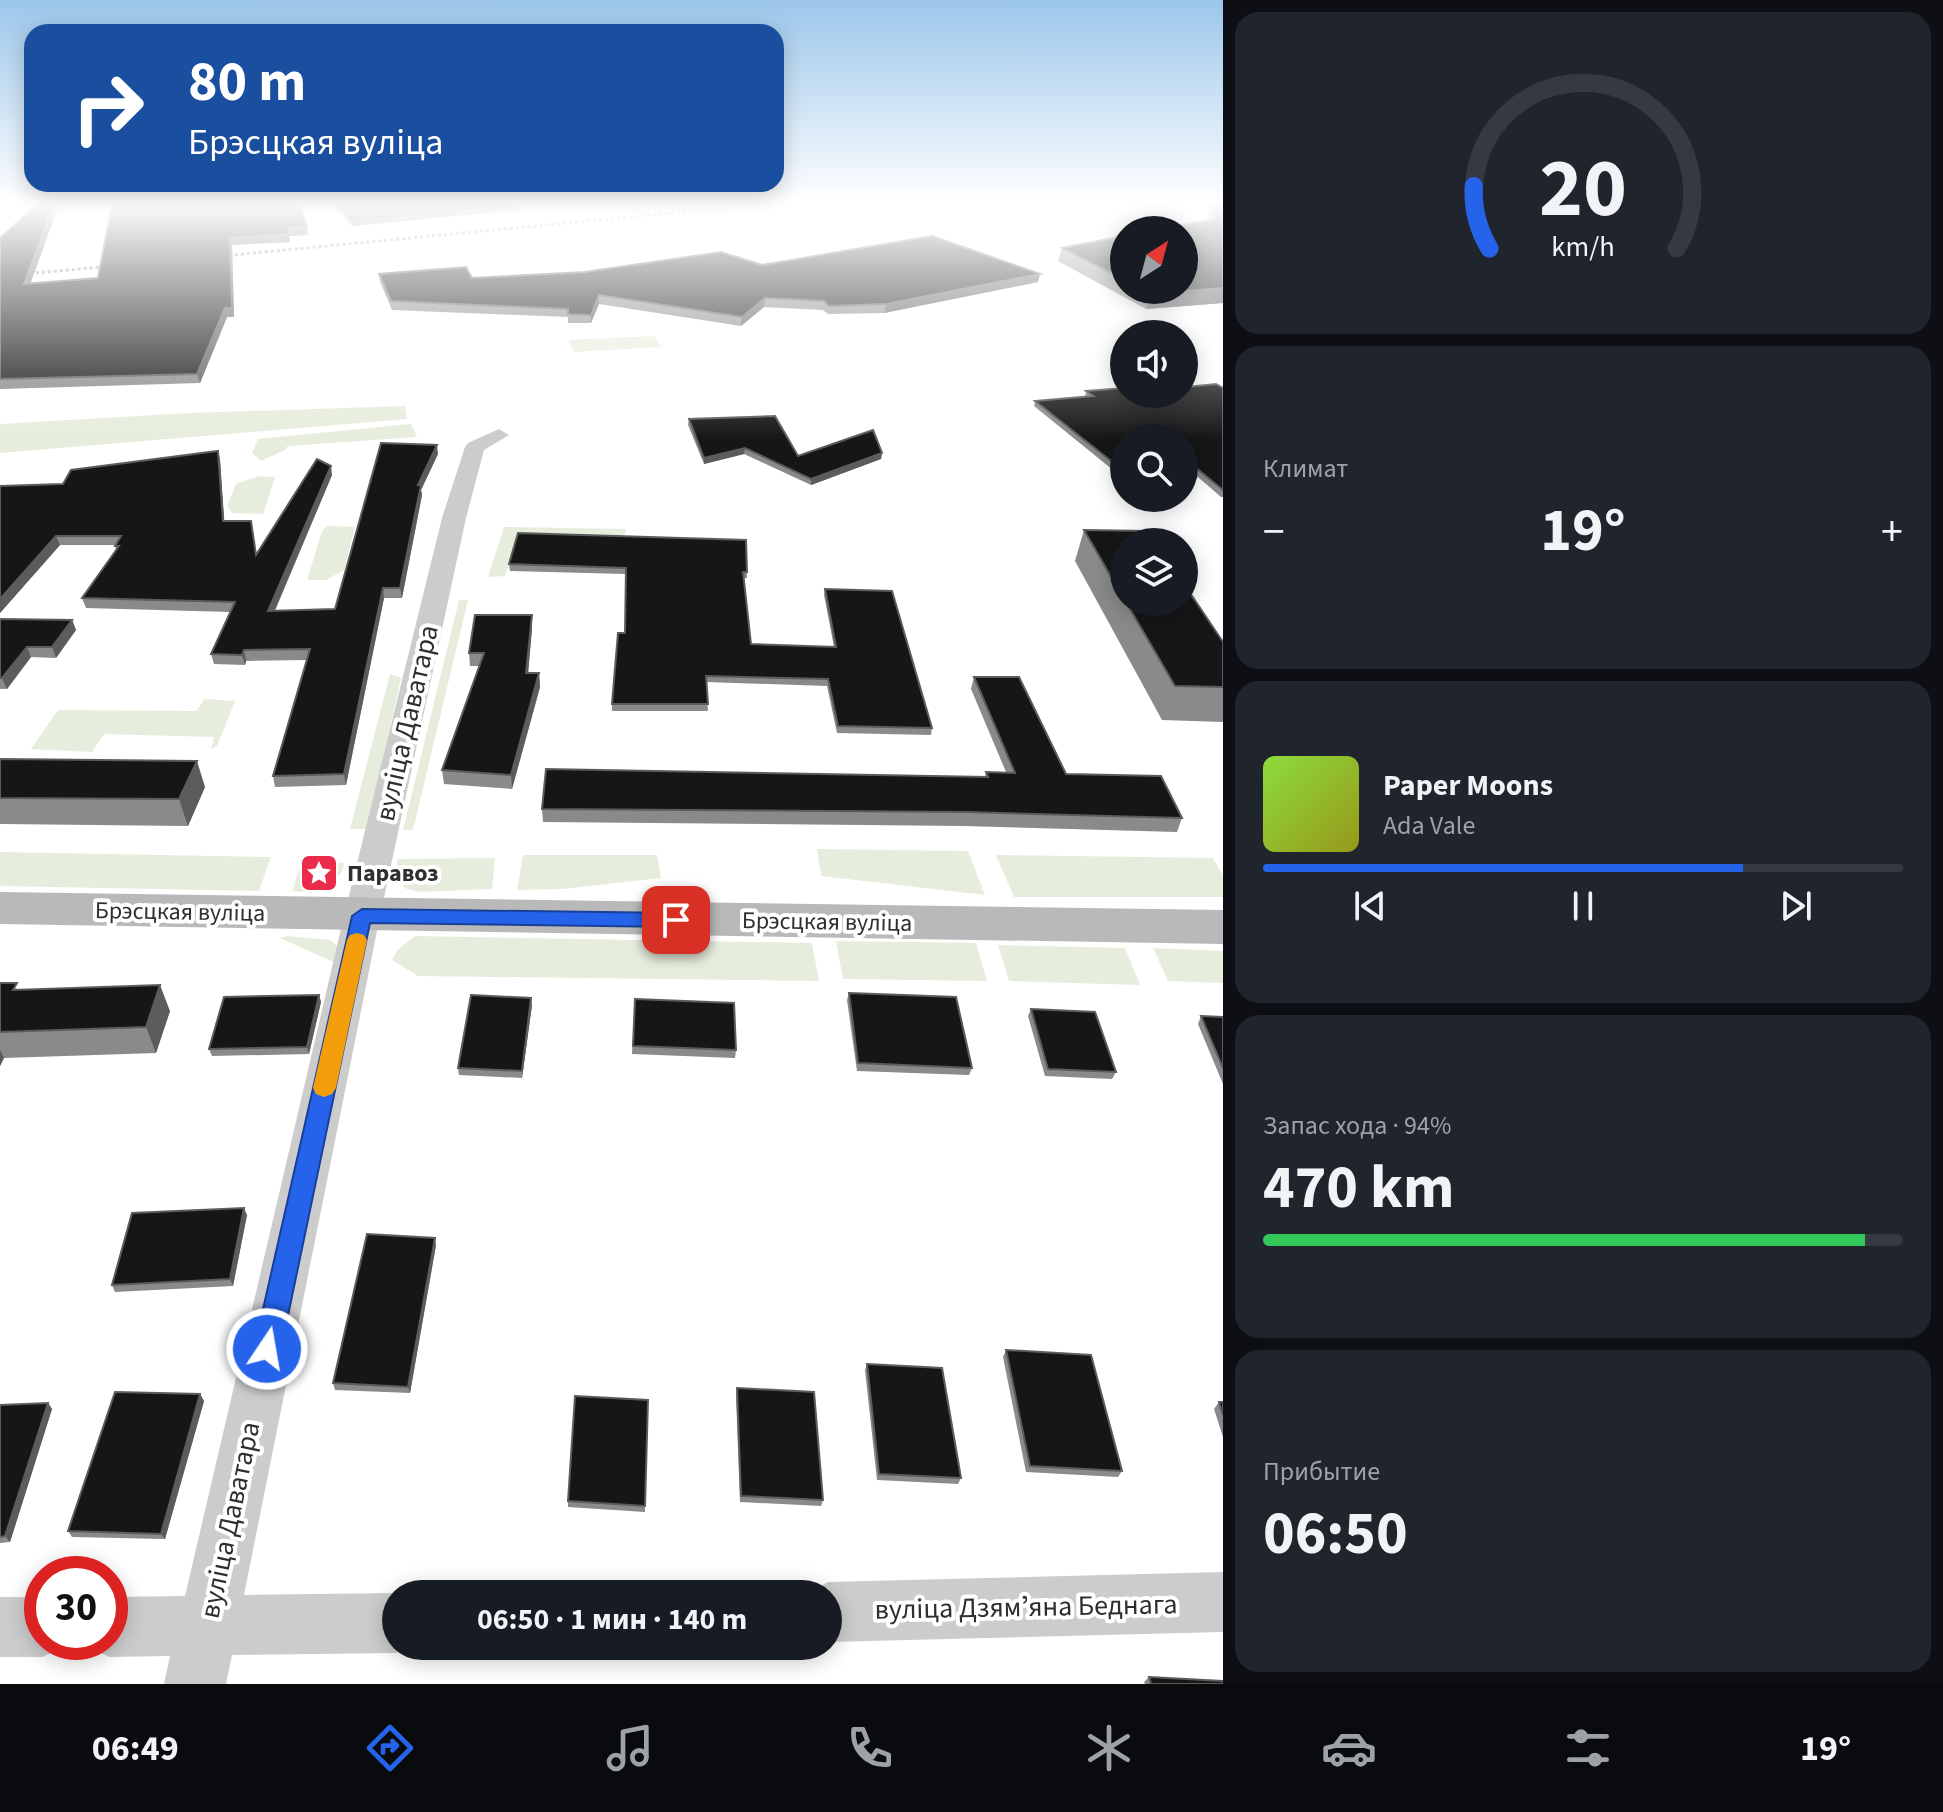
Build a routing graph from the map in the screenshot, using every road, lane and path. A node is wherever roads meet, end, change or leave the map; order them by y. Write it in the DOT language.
graph roads {
  1 [pos="499,435"];
  2 [pos="0,908"];
  3 [pos="362,916"];
  4 [pos="1223,927"];
  5 [pos="1223,1602"];
  6 [pos="842,1612"];
  7 [pos="382,1623"];
  8 [pos="0,1627"];
  9 [pos="24,1627"];
  10 [pos="128,1627"];
  11 [pos="206,1628"];
  12 [pos="195,1684"];
  1 -- 3 [label="street, вуліца Даватара"];
  2 -- 3 [label="main road, Брэсцкая вуліца"];
  3 -- 4 [label="main road, Брэсцкая вуліца"];
  3 -- 11 [label="street, вуліца Даватара"];
  5 -- 6 [label="street, вуліца Дзямʼяна Беднага"];
  7 -- 11 [label="street"];
  8 -- 9 [label="street"];
  10 -- 11 [label="street"];
  11 -- 12 [label="street, вуліца Даватара"];
}
